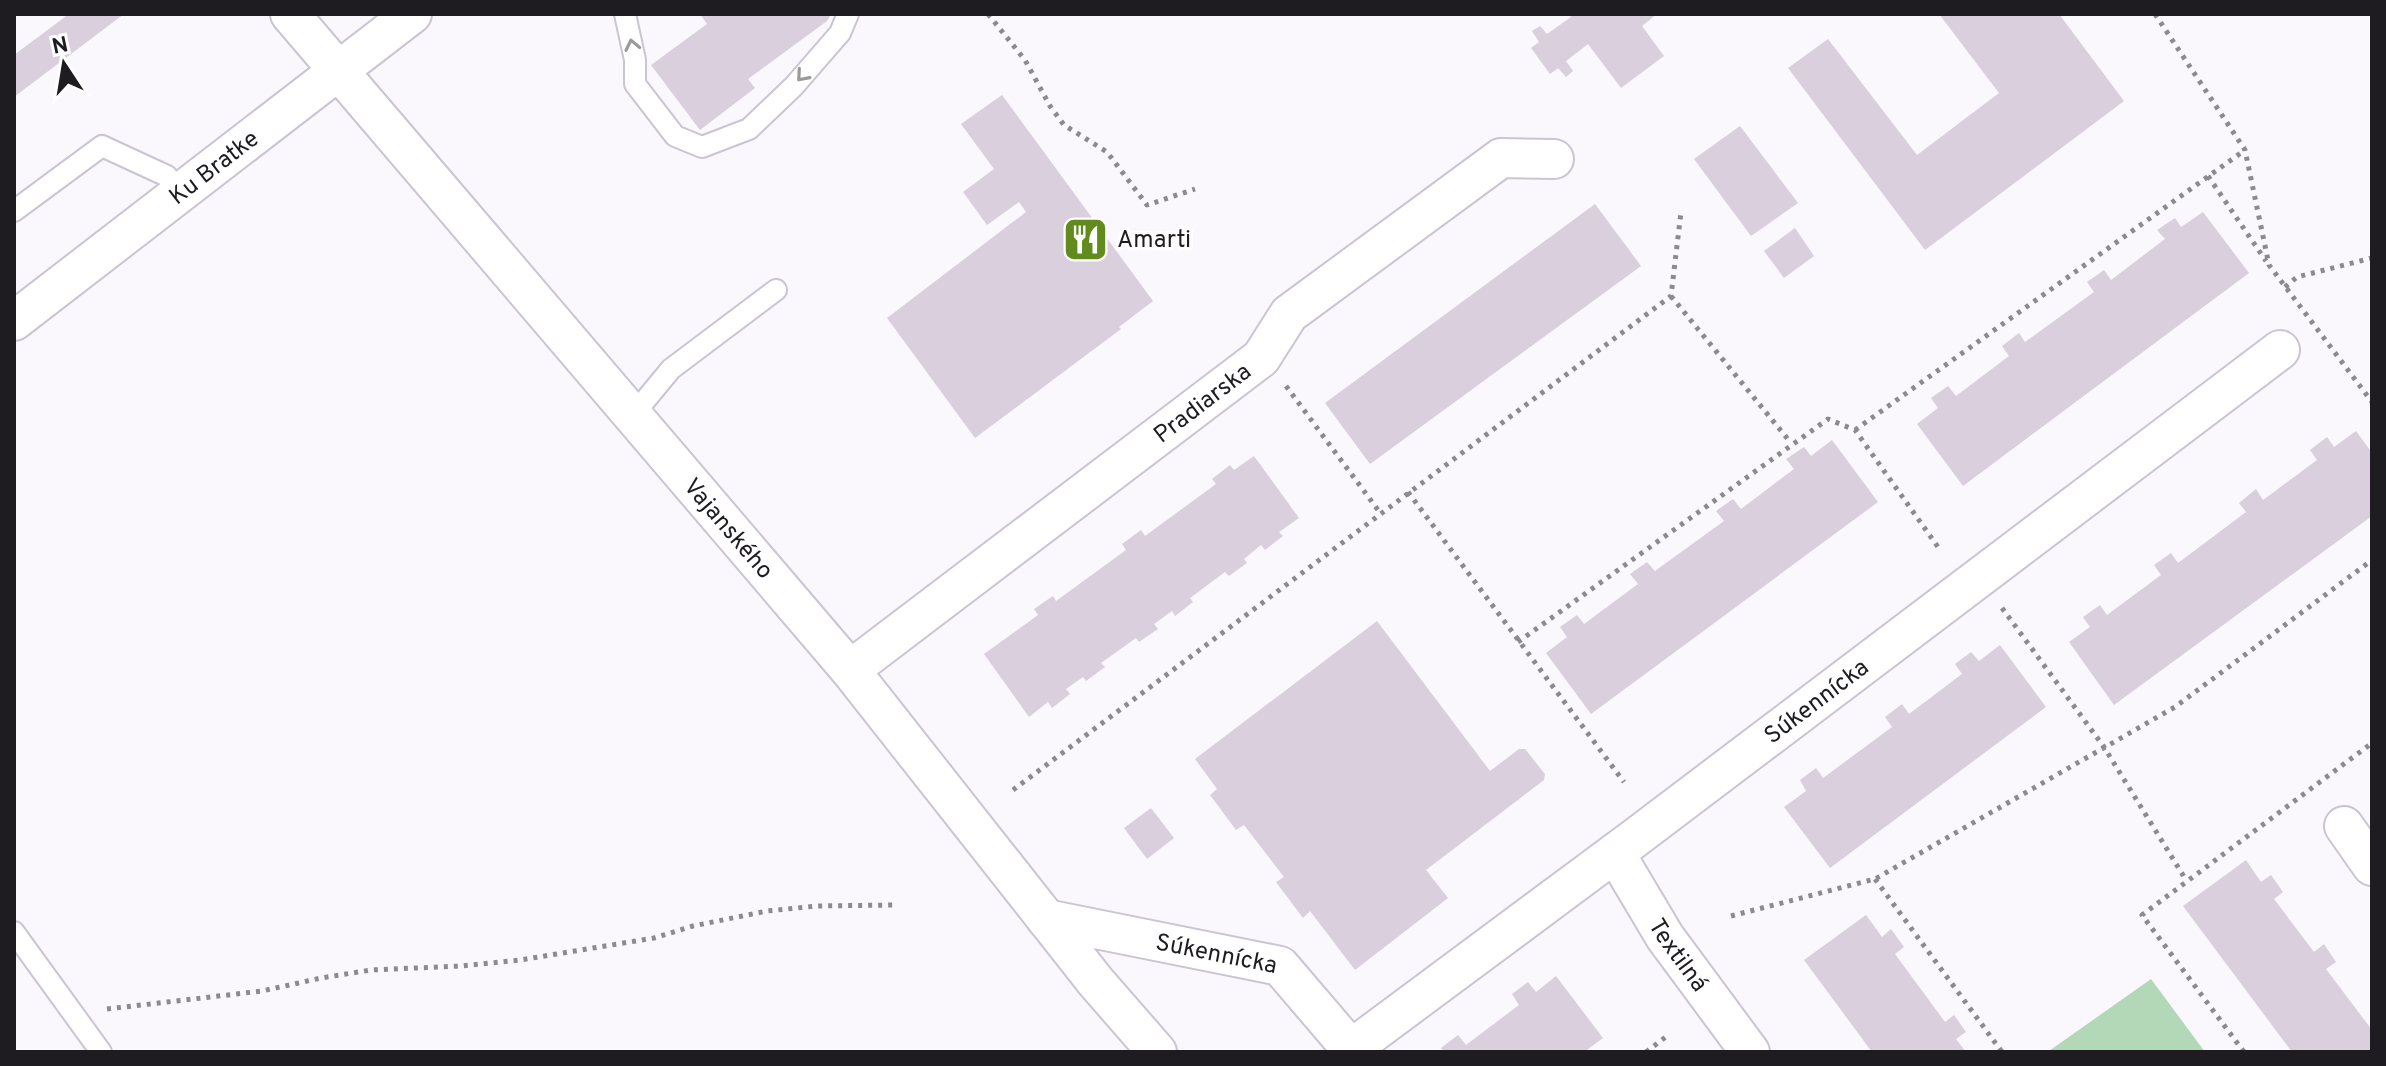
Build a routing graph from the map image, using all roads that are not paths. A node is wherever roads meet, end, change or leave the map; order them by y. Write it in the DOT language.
graph roads {
  1 [pos="290,14"];
  2 [pos="412,14"];
  3 [pos="625,14"];
  4 [pos="848,14"];
  5 [pos="339,71"];
  6 [pos="1554,159"];
  7 [pos="180,194"];
  8 [pos="14,211"];
  9 [pos="776,290"];
  10 [pos="14,321"];
  11 [pos="2280,350"];
  12 [pos="633,415"];
  13 [pos="850,670"];
  14 [pos="2344,826"];
  15 [pos="1615,853"];
  16 [pos="2372,866"];
  17 [pos="1046,919"];
  18 [pos="14,932"];
  19 [pos="1349,1050"];
  20 [pos="101,1052"];
  21 [pos="1157,1052"];
  22 [pos="1750,1052"];
  1 -- 5 [label="street, Vajanského"];
  2 -- 5 [label="street, Ku Bratke"];
  4 -- 3 [label="lane, one-way"];
  5 -- 7 [label="street, Ku Bratke"];
  5 -- 12 [label="street, Vajanského"];
  6 -- 13 [label="street, Pradiarska"];
  7 -- 8 [label="lane"];
  7 -- 10 [label="street, Ku Bratke"];
  9 -- 12 [label="lane"];
  11 -- 15 [label="street, Súkennícka"];
  12 -- 13 [label="street, Vajanského"];
  13 -- 17 [label="street, Vajanského"];
  14 -- 16 [label="street"];
  15 -- 19 [label="street, Súkennícka"];
  15 -- 22 [label="street, Textilná"];
  17 -- 19 [label="street, Súkennícka"];
  17 -- 21 [label="street, Vajanského"];
  18 -- 20 [label="lane"];
}
